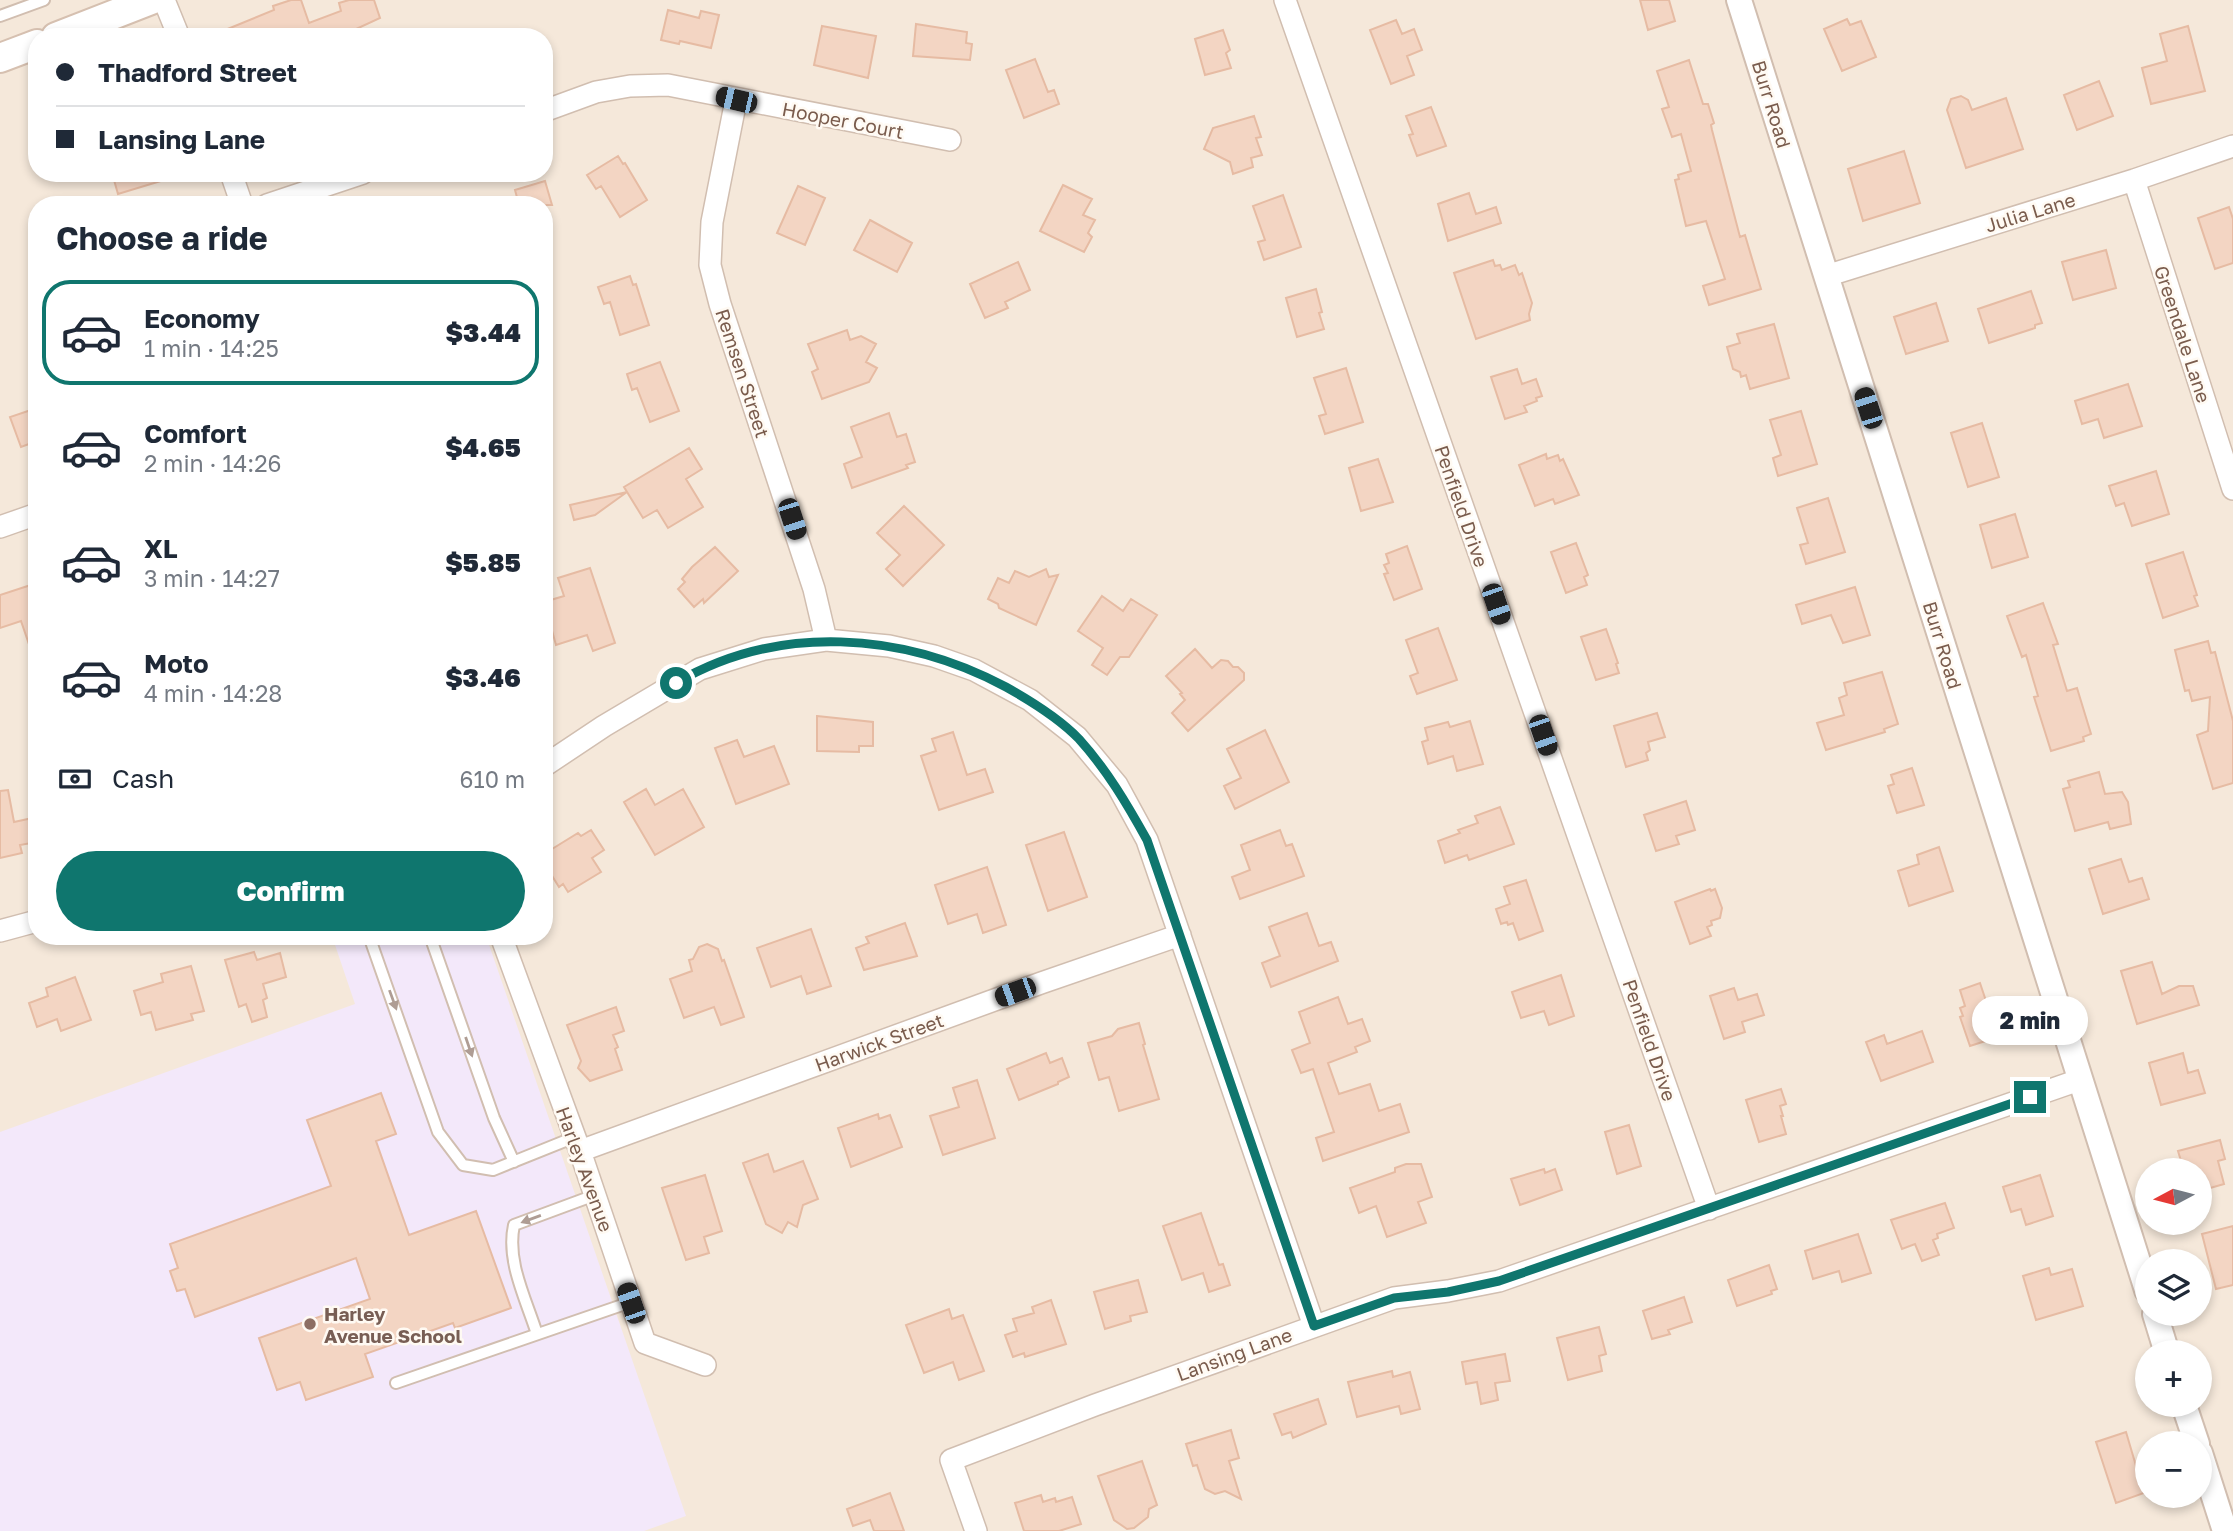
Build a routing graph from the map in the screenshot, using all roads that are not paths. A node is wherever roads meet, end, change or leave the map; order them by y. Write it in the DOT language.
graph roads {
  1 [pos="44,0"];
  2 [pos="151,0"];
  3 [pos="164,0"];
  4 [pos="1285,0"];
  5 [pos="1743,3"];
  6 [pos="0,16"];
  7 [pos="79,28"];
  8 [pos="175,28"];
  9 [pos="28,47"];
  10 [pos="0,58"];
  11 [pos="736,100"];
  12 [pos="553,108"];
  13 [pos="950,140"];
  14 [pos="2233,146"];
  15 [pos="2134,180"];
  16 [pos="336,182"];
  17 [pos="294,196"];
  18 [pos="1826,276"];
  19 [pos="2233,489"];
  20 [pos="28,517"];
  21 [pos="0,527"];
  22 [pos="826,640"];
  23 [pos="553,760"];
  24 [pos="28,923"];
  25 [pos="0,931"];
  26 [pos="1180,935"];
  27 [pos="372,945"];
  28 [pos="433,945"];
  29 [pos="504,945"];
  30 [pos="2079,1080"];
  31 [pos="577,1144"];
  32 [pos="514,1162"];
  33 [pos="595,1195"];
  34 [pos="1709,1209"];
  35 [pos="2135,1253"];
  36 [pos="631,1303"];
  37 [pos="1314,1326"];
  38 [pos="537,1334"];
  39 [pos="705,1365"];
  40 [pos="396,1383"];
  41 [pos="2212,1490"];
  42 [pos="976,1531"];
  43 [pos="2225,1531"];
  1 -- 6 [label="lane"];
  2 -- 7 [label="main road"];
  3 -- 8 [label="street"];
  4 -- 34 [label="street, Penfield Drive"];
  5 -- 18 [label="street, Burr Road"];
  9 -- 10 [label="main road"];
  11 -- 12 [label="street, Hooper Court"];
  11 -- 13 [label="street, Hooper Court"];
  11 -- 22 [label="street, Remsen Street"];
  14 -- 15 [label="street, Julia Lane"];
  15 -- 18 [label="street, Julia Lane"];
  15 -- 19 [label="street, Greendale Lane"];
  16 -- 17 [label="street"];
  18 -- 30 [label="street, Burr Road"];
  20 -- 21 [label="street"];
  22 -- 23 [label="street"];
  22 -- 26 [label="street"];
  24 -- 25 [label="street"];
  26 -- 31 [label="street, Harwick Street"];
  26 -- 37 [label="street"];
  27 -- 32 [label="lane, one-way"];
  28 -- 32 [label="lane, one-way"];
  29 -- 31 [label="street, Harley Avenue"];
  30 -- 34 [label="street, Lansing Lane"];
  30 -- 35 [label="street, Burr Road"];
  31 -- 32 [label="lane"];
  31 -- 33 [label="street, Harley Avenue"];
  33 -- 36 [label="street, Harley Avenue"];
  33 -- 38 [label="lane, one-way"];
  34 -- 37 [label="street, Lansing Lane"];
  36 -- 38 [label="lane"];
  36 -- 39 [label="street, Harley Avenue"];
  37 -- 42 [label="street, Lansing Lane"];
  38 -- 40 [label="lane"];
  41 -- 43 [label="street"];
}
